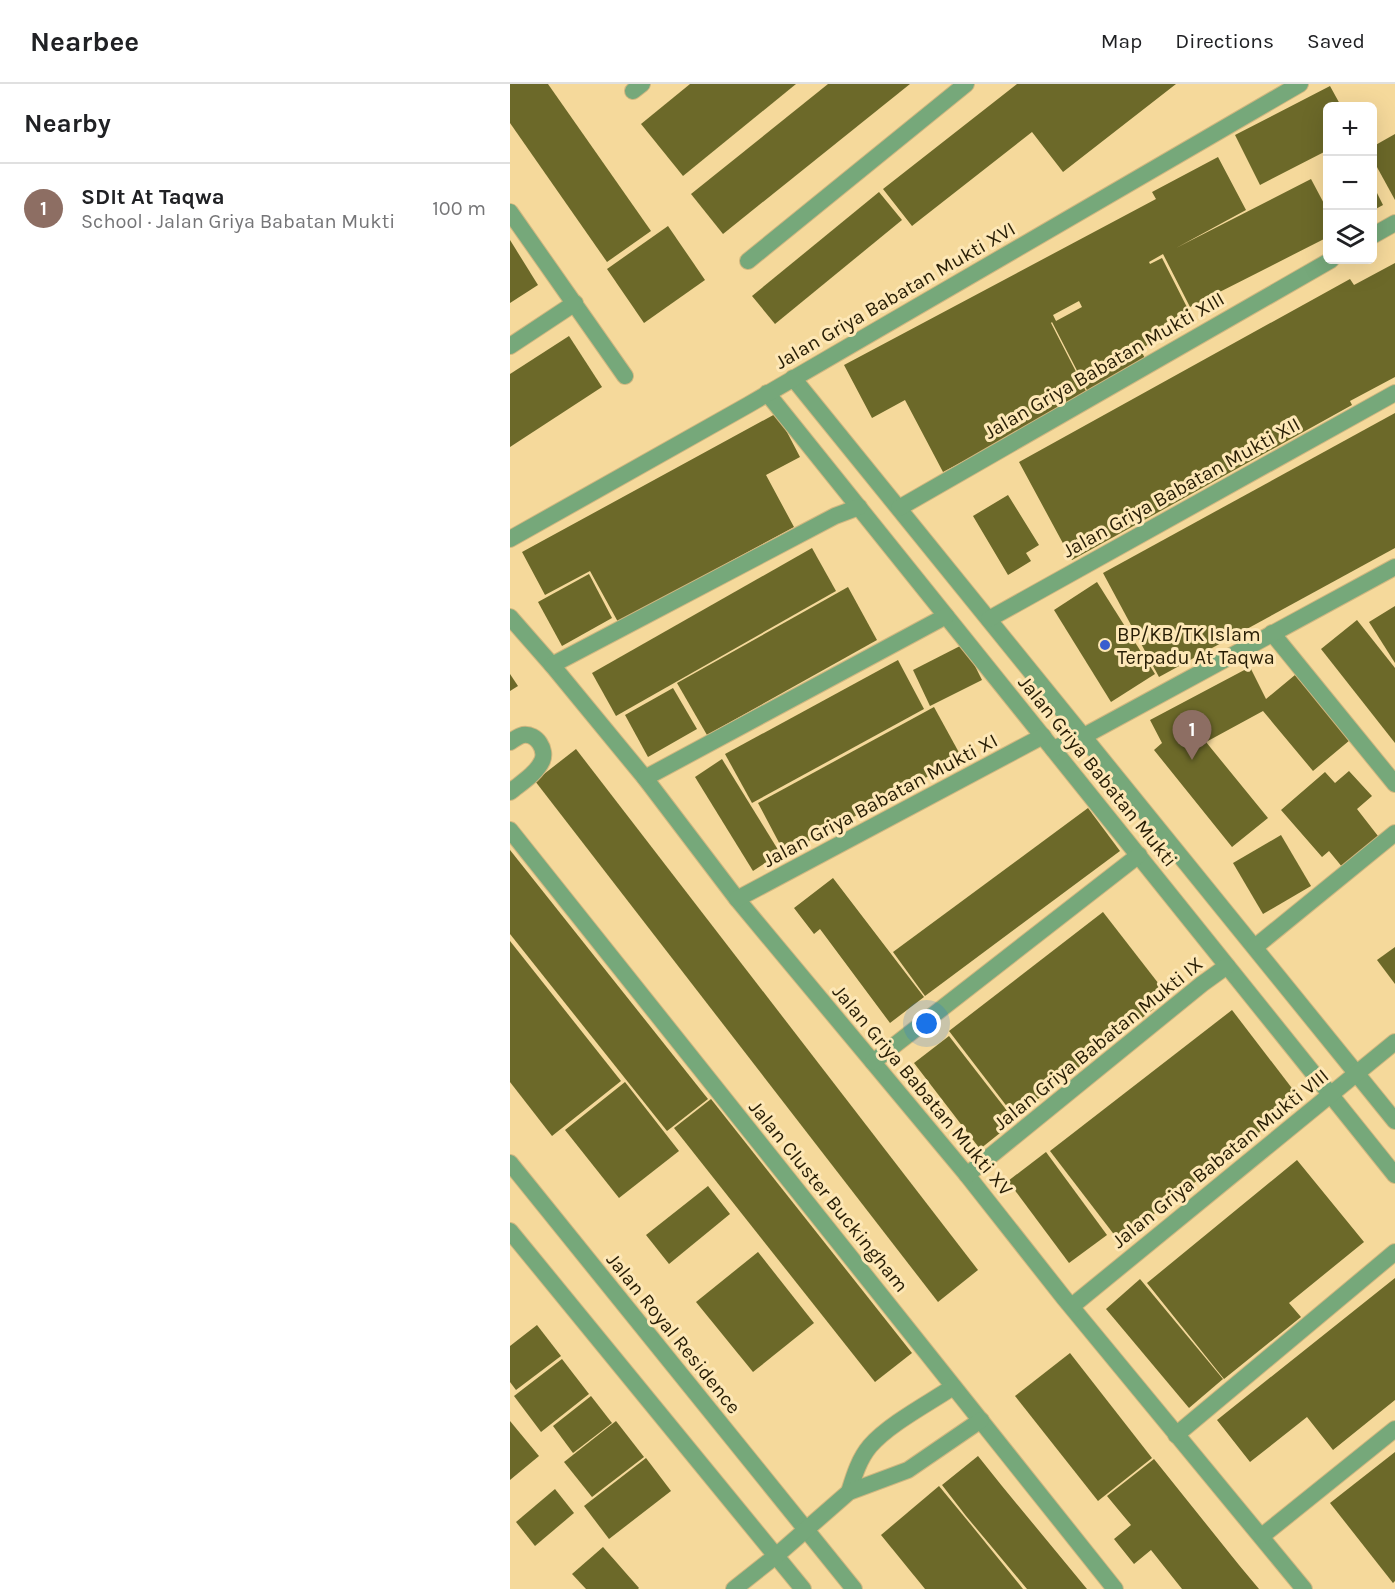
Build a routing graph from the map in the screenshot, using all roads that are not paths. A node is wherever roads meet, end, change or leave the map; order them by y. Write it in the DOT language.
graph roads {
  1 [pos="966,84"];
  2 [pos="1300,84"];
  3 [pos="510,212"];
  4 [pos="1395,223"];
  5 [pos="1377,233"];
  6 [pos="748,261"];
  7 [pos="1324,264"];
  8 [pos="575,303"];
  9 [pos="510,346"];
  10 [pos="625,376"];
  11 [pos="794,378"];
  12 [pos="767,393"];
  13 [pos="1395,393"];
  14 [pos="859,507"];
  15 [pos="899,508"];
  16 [pos="510,538"];
  17 [pos="1395,567"];
  18 [pos="946,616"];
  19 [pos="510,617"];
  20 [pos="989,619"];
  21 [pos="1272,633"];
  22 [pos="552,665"];
  23 [pos="1084,736"];
  24 [pos="510,742"];
  25 [pos="1048,743"];
  26 [pos="645,778"];
  27 [pos="1395,784"];
  28 [pos="510,792"];
  29 [pos="510,830"];
  30 [pos="1395,833"];
  31 [pos="1139,855"];
  32 [pos="737,899"];
  33 [pos="1254,947"];
  34 [pos="1227,966"];
  35 [pos="1395,1042"];
  36 [pos="873,1062"];
  37 [pos="1357,1074"];
  38 [pos="1331,1094"];
  39 [pos="1395,1121"];
  40 [pos="510,1163"];
  41 [pos="967,1175"];
  42 [pos="1395,1175"];
  43 [pos="510,1231"];
  44 [pos="1395,1252"];
  45 [pos="1072,1306"];
  46 [pos="953,1387"];
  47 [pos="981,1420"];
  48 [pos="1395,1429"];
  49 [pos="1176,1435"];
  50 [pos="849,1492"];
  51 [pos="806,1529"];
  52 [pos="1262,1536"];
  53 [pos="777,1555"];
  54 [pos="734,1589"];
  55 [pos="803,1589"];
  56 [pos="854,1589"];
  57 [pos="1115,1589"];
  58 [pos="1304,1589"];
  1 -- 6 [label="street"];
  2 -- 11 [label="street, Jalan Griya Babatan Mukti XVI"];
  3 -- 8 [label="street"];
  4 -- 5 [label="street"];
  7 -- 15 [label="street, Jalan Griya Babatan Mukti XIII"];
  8 -- 9 [label="street"];
  8 -- 10 [label="street"];
  11 -- 12 [label="street, Jalan Griya Babatan Mukti XVI"];
  11 -- 15 [label="street, Jalan Griya Babatan Mukti"];
  12 -- 14 [label="street, Jalan Griya Babatan Mukti"];
  12 -- 16 [label="street, Jalan Griya Babatan Mukti XVI"];
  13 -- 20 [label="street, Jalan Griya Babatan Mukti XII"];
  14 -- 18 [label="street, Jalan Griya Babatan Mukti"];
  14 -- 22 [label="street"];
  15 -- 20 [label="street, Jalan Griya Babatan Mukti"];
  17 -- 21 [label="street, Jalan Griya Babatan Mukti XI"];
  18 -- 25 [label="street, Jalan Griya Babatan Mukti"];
  18 -- 26 [label="street"];
  19 -- 22 [label="street, Jalan Griya Babatan Mukti XV"];
  20 -- 23 [label="street, Jalan Griya Babatan Mukti"];
  21 -- 23 [label="street, Jalan Griya Babatan Mukti XI"];
  21 -- 27 [label="street"];
  22 -- 26 [label="street, Jalan Griya Babatan Mukti XV"];
  23 -- 25 [label="street, Jalan Griya Babatan Mukti XI"];
  23 -- 33 [label="street, Jalan Griya Babatan Mukti"];
  24 -- 28 [label="street"];
  25 -- 31 [label="street, Jalan Griya Babatan Mukti"];
  25 -- 32 [label="street, Jalan Griya Babatan Mukti XI"];
  26 -- 32 [label="street, Jalan Griya Babatan Mukti XV"];
  29 -- 46 [label="street, Jalan Cluster Buckingham"];
  30 -- 33 [label="street"];
  31 -- 34 [label="street, Jalan Griya Babatan Mukti"];
  31 -- 36 [label="street"];
  32 -- 36 [label="street, Jalan Griya Babatan Mukti XV"];
  33 -- 37 [label="street, Jalan Griya Babatan Mukti"];
  34 -- 38 [label="street, Jalan Griya Babatan Mukti"];
  34 -- 41 [label="street, Jalan Griya Babatan Mukti IX"];
  35 -- 37 [label="street, Jalan Griya Babatan Mukti VIII"];
  36 -- 41 [label="street, Jalan Griya Babatan Mukti XV"];
  37 -- 38 [label="street, Jalan Griya Babatan Mukti VIII"];
  37 -- 39 [label="street, Jalan Griya Babatan Mukti"];
  38 -- 42 [label="street, Jalan Griya Babatan Mukti"];
  38 -- 45 [label="street, Jalan Griya Babatan Mukti VIII"];
  40 -- 51 [label="street, Jalan Royal Residence"];
  41 -- 45 [label="street, Jalan Griya Babatan Mukti XV"];
  43 -- 53 [label="street"];
  44 -- 49 [label="street"];
  45 -- 49 [label="street, Jalan Griya Babatan Mukti XV"];
  46 -- 47 [label="street, Jalan Cluster Buckingham"];
  46 -- 50 [label="street"];
  47 -- 50 [label="street"];
  47 -- 57 [label="street, Jalan Cluster Buckingham"];
  48 -- 52 [label="street"];
  49 -- 52 [label="street, Jalan Griya Babatan Mukti XV"];
  50 -- 51 [label="street"];
  51 -- 53 [label="street"];
  51 -- 56 [label="street, Jalan Royal Residence"];
  52 -- 58 [label="street, Jalan Griya Babatan Mukti XV"];
  53 -- 54 [label="street"];
  53 -- 55 [label="street"];
}
